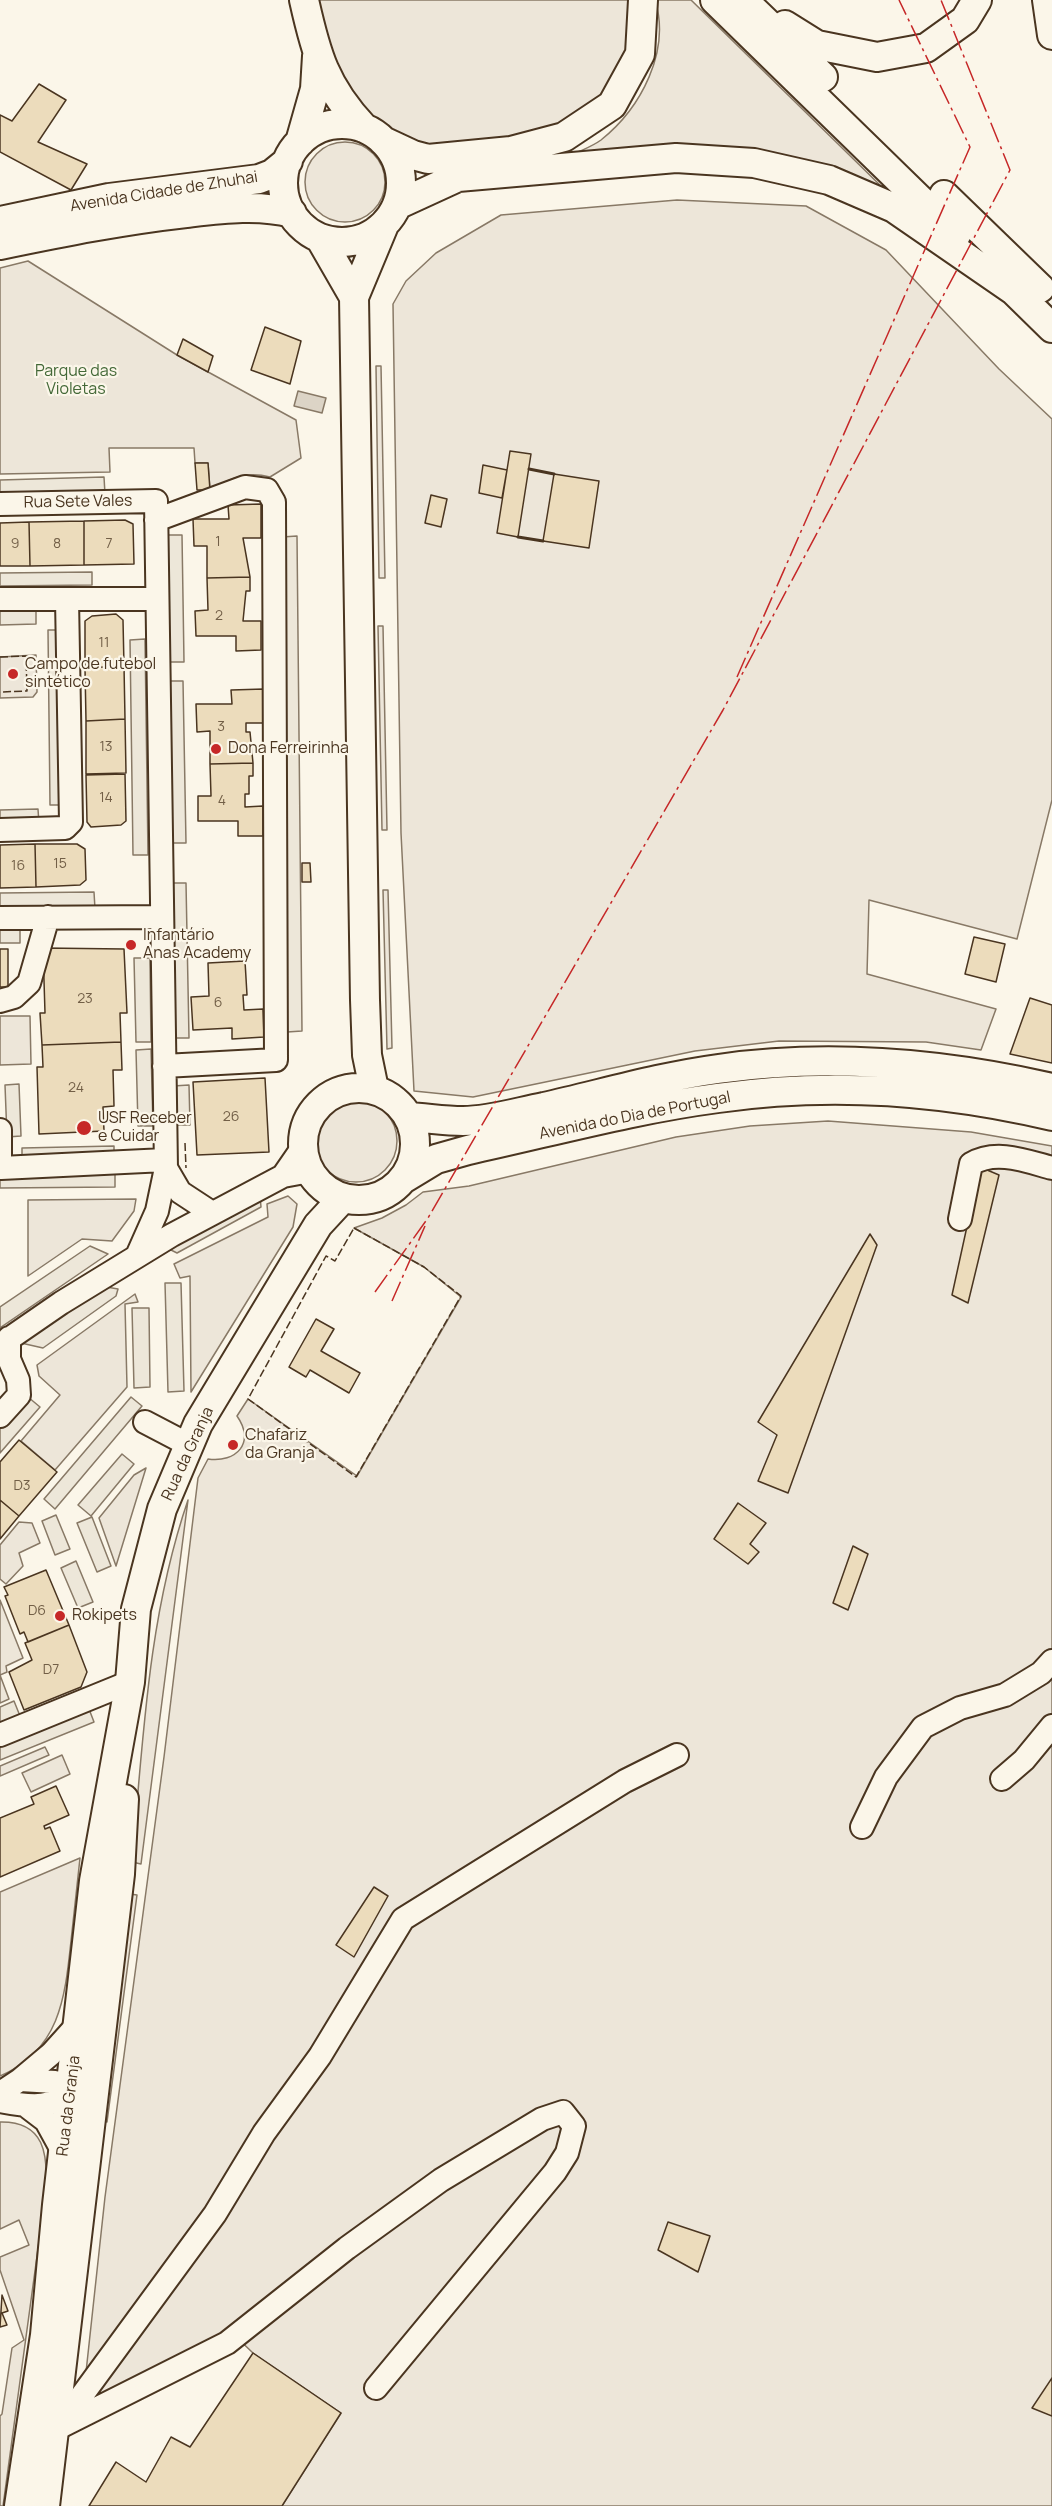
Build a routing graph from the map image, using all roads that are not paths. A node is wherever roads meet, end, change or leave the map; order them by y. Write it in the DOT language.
graph roads {
  1 [pos="304,0"];
  2 [pos="643,0"];
  3 [pos="715,0"];
  4 [pos="743,0"];
  5 [pos="977,0"];
  6 [pos="1047,0"];
  7 [pos="1052,35"];
  8 [pos="317,56"];
  9 [pos="374,135"];
  10 [pos="294,151"];
  11 [pos="292,213"];
  12 [pos="390,215"];
  13 [pos="0,221"];
  14 [pos="320,238"];
  15 [pos="0,245"];
  16 [pos="1013,290"];
  17 [pos="354,297"];
  18 [pos="1052,300"];
  19 [pos="1052,328"];
  20 [pos="0,504"];
  21 [pos="156,511"];
  22 [pos="0,599"];
  23 [pos="67,599"];
  24 [pos="157,599"];
  25 [pos="0,830"];
  26 [pos="48,917"];
  27 [pos="162,917"];
  28 [pos="0,918"];
  29 [pos="0,1001"];
  30 [pos="164,1066"];
  31 [pos="1052,1088"];
  32 [pos="365,1089"];
  33 [pos="1052,1116"];
  34 [pos="409,1117"];
  35 [pos="0,1130"];
  36 [pos="165,1164"];
  37 [pos="1,1168"];
  38 [pos="1052,1168"];
  39 [pos="312,1176"];
  40 [pos="403,1179"];
  41 [pos="212,1213"];
  42 [pos="960,1219"];
  43 [pos="136,1256"];
  44 [pos="4,1342"];
  45 [pos="0,1416"];
  46 [pos="145,1422"];
  47 [pos="189,1445"];
  48 [pos="1052,1661"];
  49 [pos="128,1695"];
  50 [pos="1052,1726"];
  51 [pos="0,1735"];
  52 [pos="676,1755"];
  53 [pos="1002,1779"];
  54 [pos="862,1827"];
  55 [pos="78,2024"];
  56 [pos="98,2068"];
  57 [pos="20,2080"];
  58 [pos="0,2093"];
  59 [pos="70,2095"];
  60 [pos="0,2101"];
  61 [pos="25,2106"];
  62 [pos="63,2152"];
  63 [pos="84,2189"];
  64 [pos="376,2388"];
  65 [pos="56,2430"];
  66 [pos="19,2506"];
  67 [pos="45,2506"];
  1 -- 8 [label="main road"];
  2 -- 9 [label="main road"];
  3 -- 16 [label="main road"];
  4 -- 5 [label="main road"];
  4 -- 18 [label="main road"];
  6 -- 7 [label="main road"];
  8 -- 9 [label="main road"];
  8 -- 10 [label="main road"];
  9 -- 10 [label="main road"];
  9 -- 12 [label="main road"];
  10 -- 11 [label="main road"];
  10 -- 13 [label="main road, Avenida Cidade de Zhuhai"];
  11 -- 14 [label="main road"];
  11 -- 15 [label="main road, Avenida Cidade de Zhuhai"];
  12 -- 14 [label="main road"];
  12 -- 16 [label="main road"];
  12 -- 17 [label="main road"];
  14 -- 17 [label="main road"];
  16 -- 19 [label="main road"];
  17 -- 32 [label="main road"];
  20 -- 21 [label="street, Rua Sete Vales"];
  21 -- 24 [label="street"];
  21 -- 30 [label="street, Rua Sete Vales"];
  22 -- 23 [label="street"];
  23 -- 24 [label="street"];
  23 -- 25 [label="street"];
  24 -- 27 [label="street"];
  26 -- 27 [label="street"];
  26 -- 28 [label="street"];
  26 -- 29 [label="street"];
  27 -- 30 [label="street"];
  30 -- 36 [label="street"];
  31 -- 34 [label="main road, Avenida do Dia de Portugal"];
  32 -- 34 [label="main road"];
  32 -- 39 [label="main road"];
  33 -- 40 [label="main road, Avenida do Dia de Portugal"];
  34 -- 40 [label="main road"];
  35 -- 37 [label="street"];
  36 -- 37 [label="street"];
  36 -- 41 [label="street"];
  36 -- 43 [label="street"];
  38 -- 42 [label="street"];
  39 -- 40 [label="main road"];
  39 -- 41 [label="street"];
  39 -- 47 [label="main road, Rua da Granja"];
  41 -- 43 [label="street"];
  43 -- 44 [label="street"];
  44 -- 45 [label="street"];
  46 -- 47 [label="street"];
  47 -- 49 [label="main road, Rua da Granja"];
  48 -- 54 [label="street"];
  49 -- 51 [label="street"];
  49 -- 55 [label="main road, Rua da Granja"];
  49 -- 56 [label="main road, Rua da Granja"];
  50 -- 53 [label="street"];
  52 -- 65 [label="street"];
  55 -- 57 [label="street"];
  55 -- 59 [label="main road, Rua da Granja"];
  56 -- 59 [label="street"];
  56 -- 63 [label="main road, Rua da Granja"];
  57 -- 58 [label="street"];
  57 -- 59 [label="street"];
  59 -- 61 [label="street"];
  59 -- 62 [label="main road, Rua da Granja"];
  59 -- 63 [label="street"];
  60 -- 61 [label="street"];
  61 -- 62 [label="street"];
  62 -- 66 [label="main road, Rua da Granja"];
  63 -- 65 [label="main road, Rua da Granja"];
  64 -- 65 [label="street"];
  65 -- 67 [label="main road, Rua da Granja"];
}
